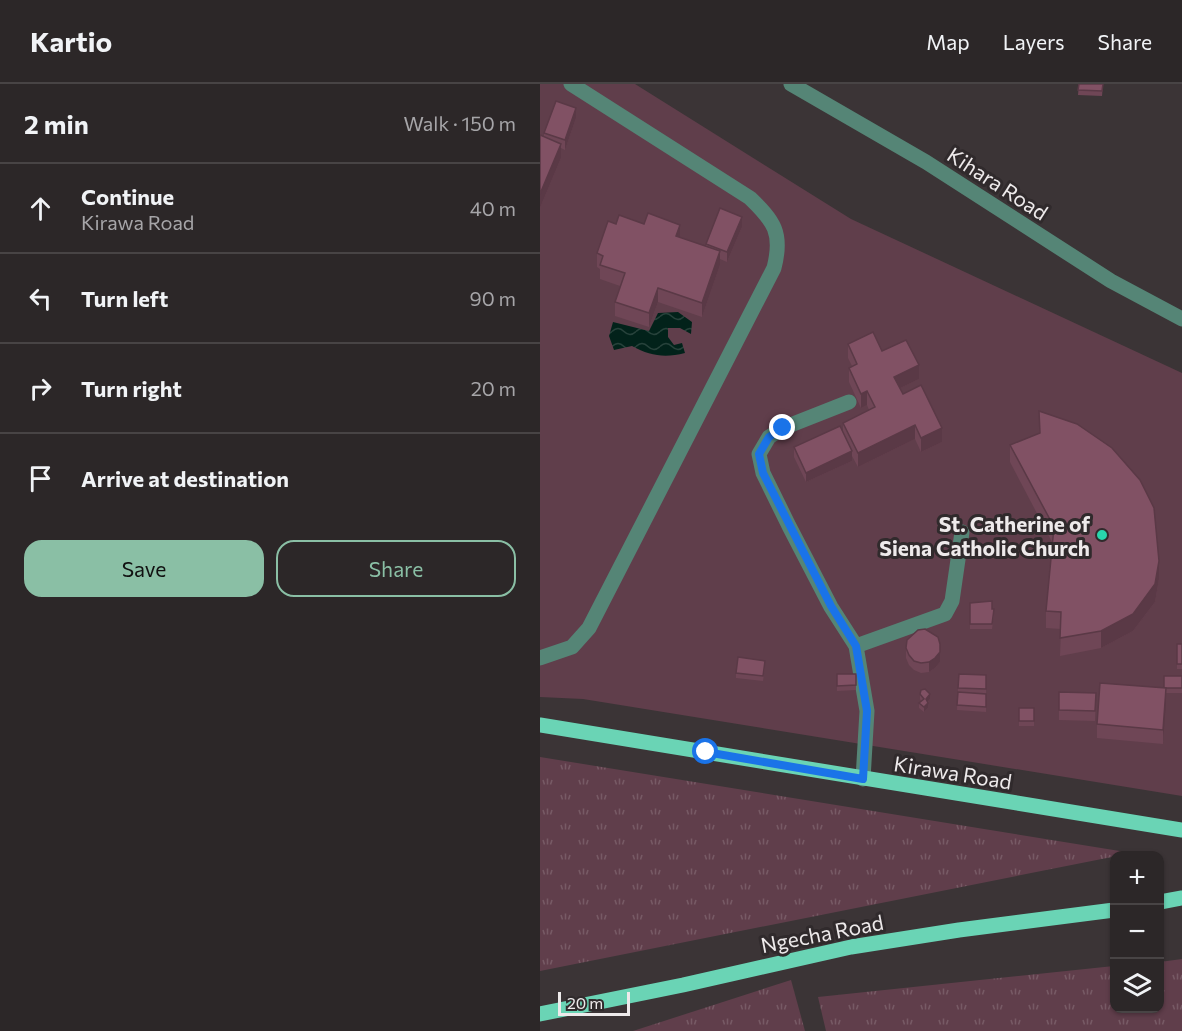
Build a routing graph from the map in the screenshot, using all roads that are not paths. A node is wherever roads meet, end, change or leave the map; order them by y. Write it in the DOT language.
graph roads {
  1 [pos="571,84"];
  2 [pos="791,84"];
  3 [pos="1182,319"];
  4 [pos="849,402"];
  5 [pos="962,532"];
  6 [pos="856,646"];
  7 [pos="540,658"];
  8 [pos="540,725"];
  9 [pos="863,779"];
  10 [pos="1182,830"];
  11 [pos="1182,898"];
  12 [pos="1164,901"];
  13 [pos="1110,911"];
  14 [pos="540,1014"];
  1 -- 7 [label="street"];
  2 -- 3 [label="street, Kihara Road"];
  4 -- 6 [label="street"];
  5 -- 6 [label="street"];
  6 -- 9 [label="street"];
  8 -- 9 [label="main road, Kirawa Road"];
  9 -- 10 [label="main road, Kirawa Road"];
  11 -- 12 [label="main road"];
  13 -- 14 [label="main road, Ngecha Road"];
}
